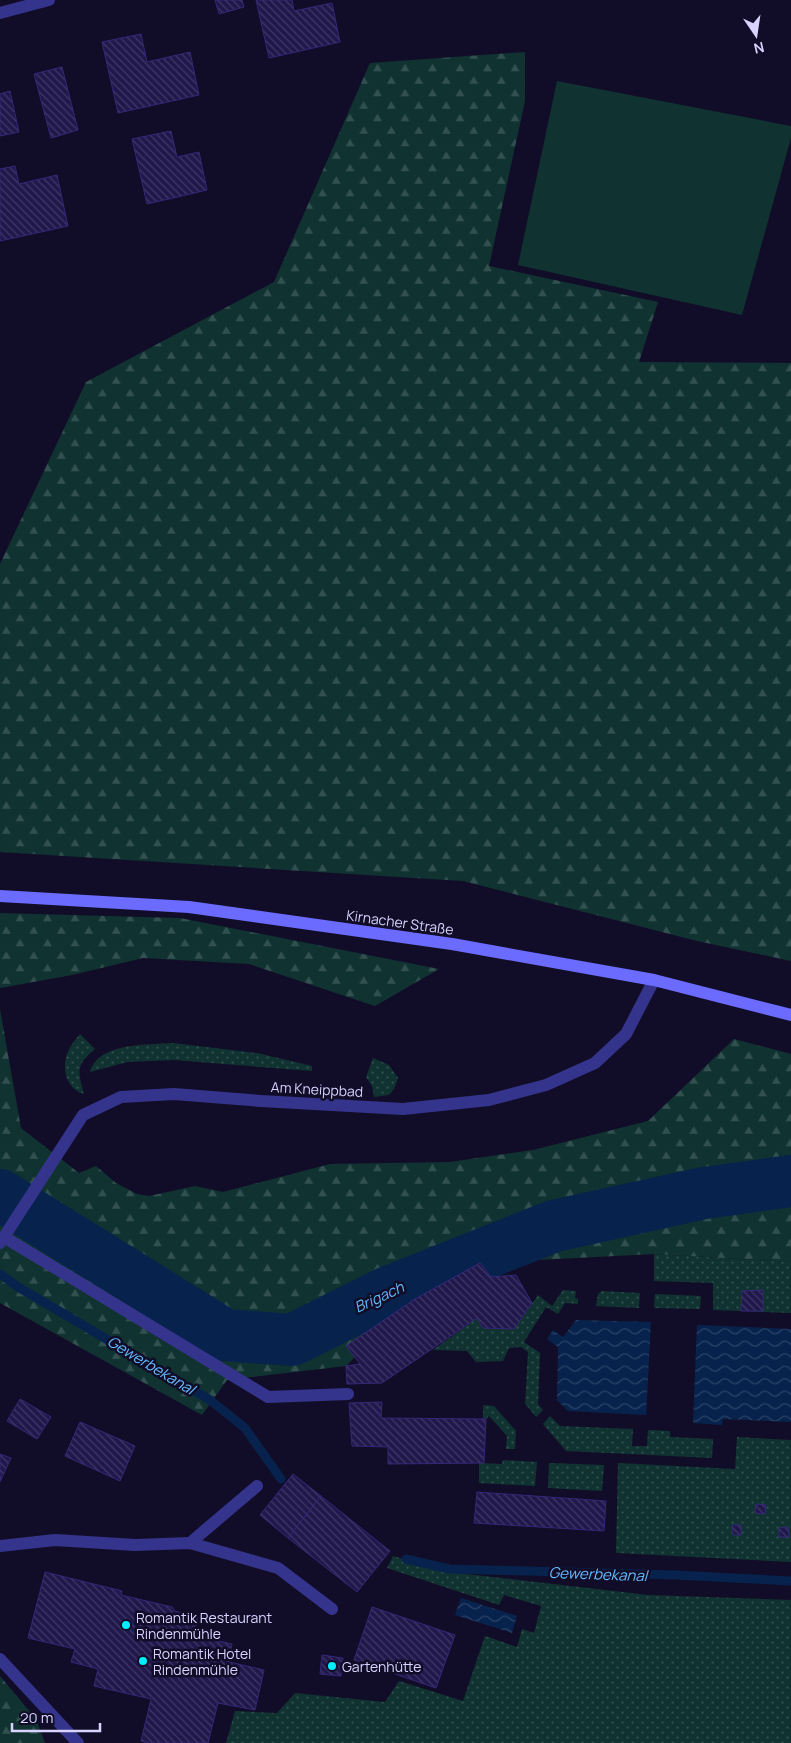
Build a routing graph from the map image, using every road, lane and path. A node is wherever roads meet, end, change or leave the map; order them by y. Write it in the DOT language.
graph roads {
  1 [pos="49,0"];
  2 [pos="0,13"];
  3 [pos="0,896"];
  4 [pos="654,980"];
  5 [pos="791,1015"];
  6 [pos="2,1240"];
  7 [pos="348,1394"];
  8 [pos="257,1486"];
  9 [pos="190,1543"];
  10 [pos="0,1546"];
  11 [pos="332,1609"];
  12 [pos="0,1659"];
  13 [pos="78,1743"];
  1 -- 2 [label="street"];
  3 -- 4 [label="main road, Kirnacher Straße"];
  4 -- 5 [label="main road, Kirnacher Straße"];
  4 -- 6 [label="street, Am Kneippbad"];
  6 -- 7 [label="street"];
  8 -- 9 [label="street"];
  9 -- 10 [label="street"];
  9 -- 11 [label="street"];
  12 -- 13 [label="street"];
}
